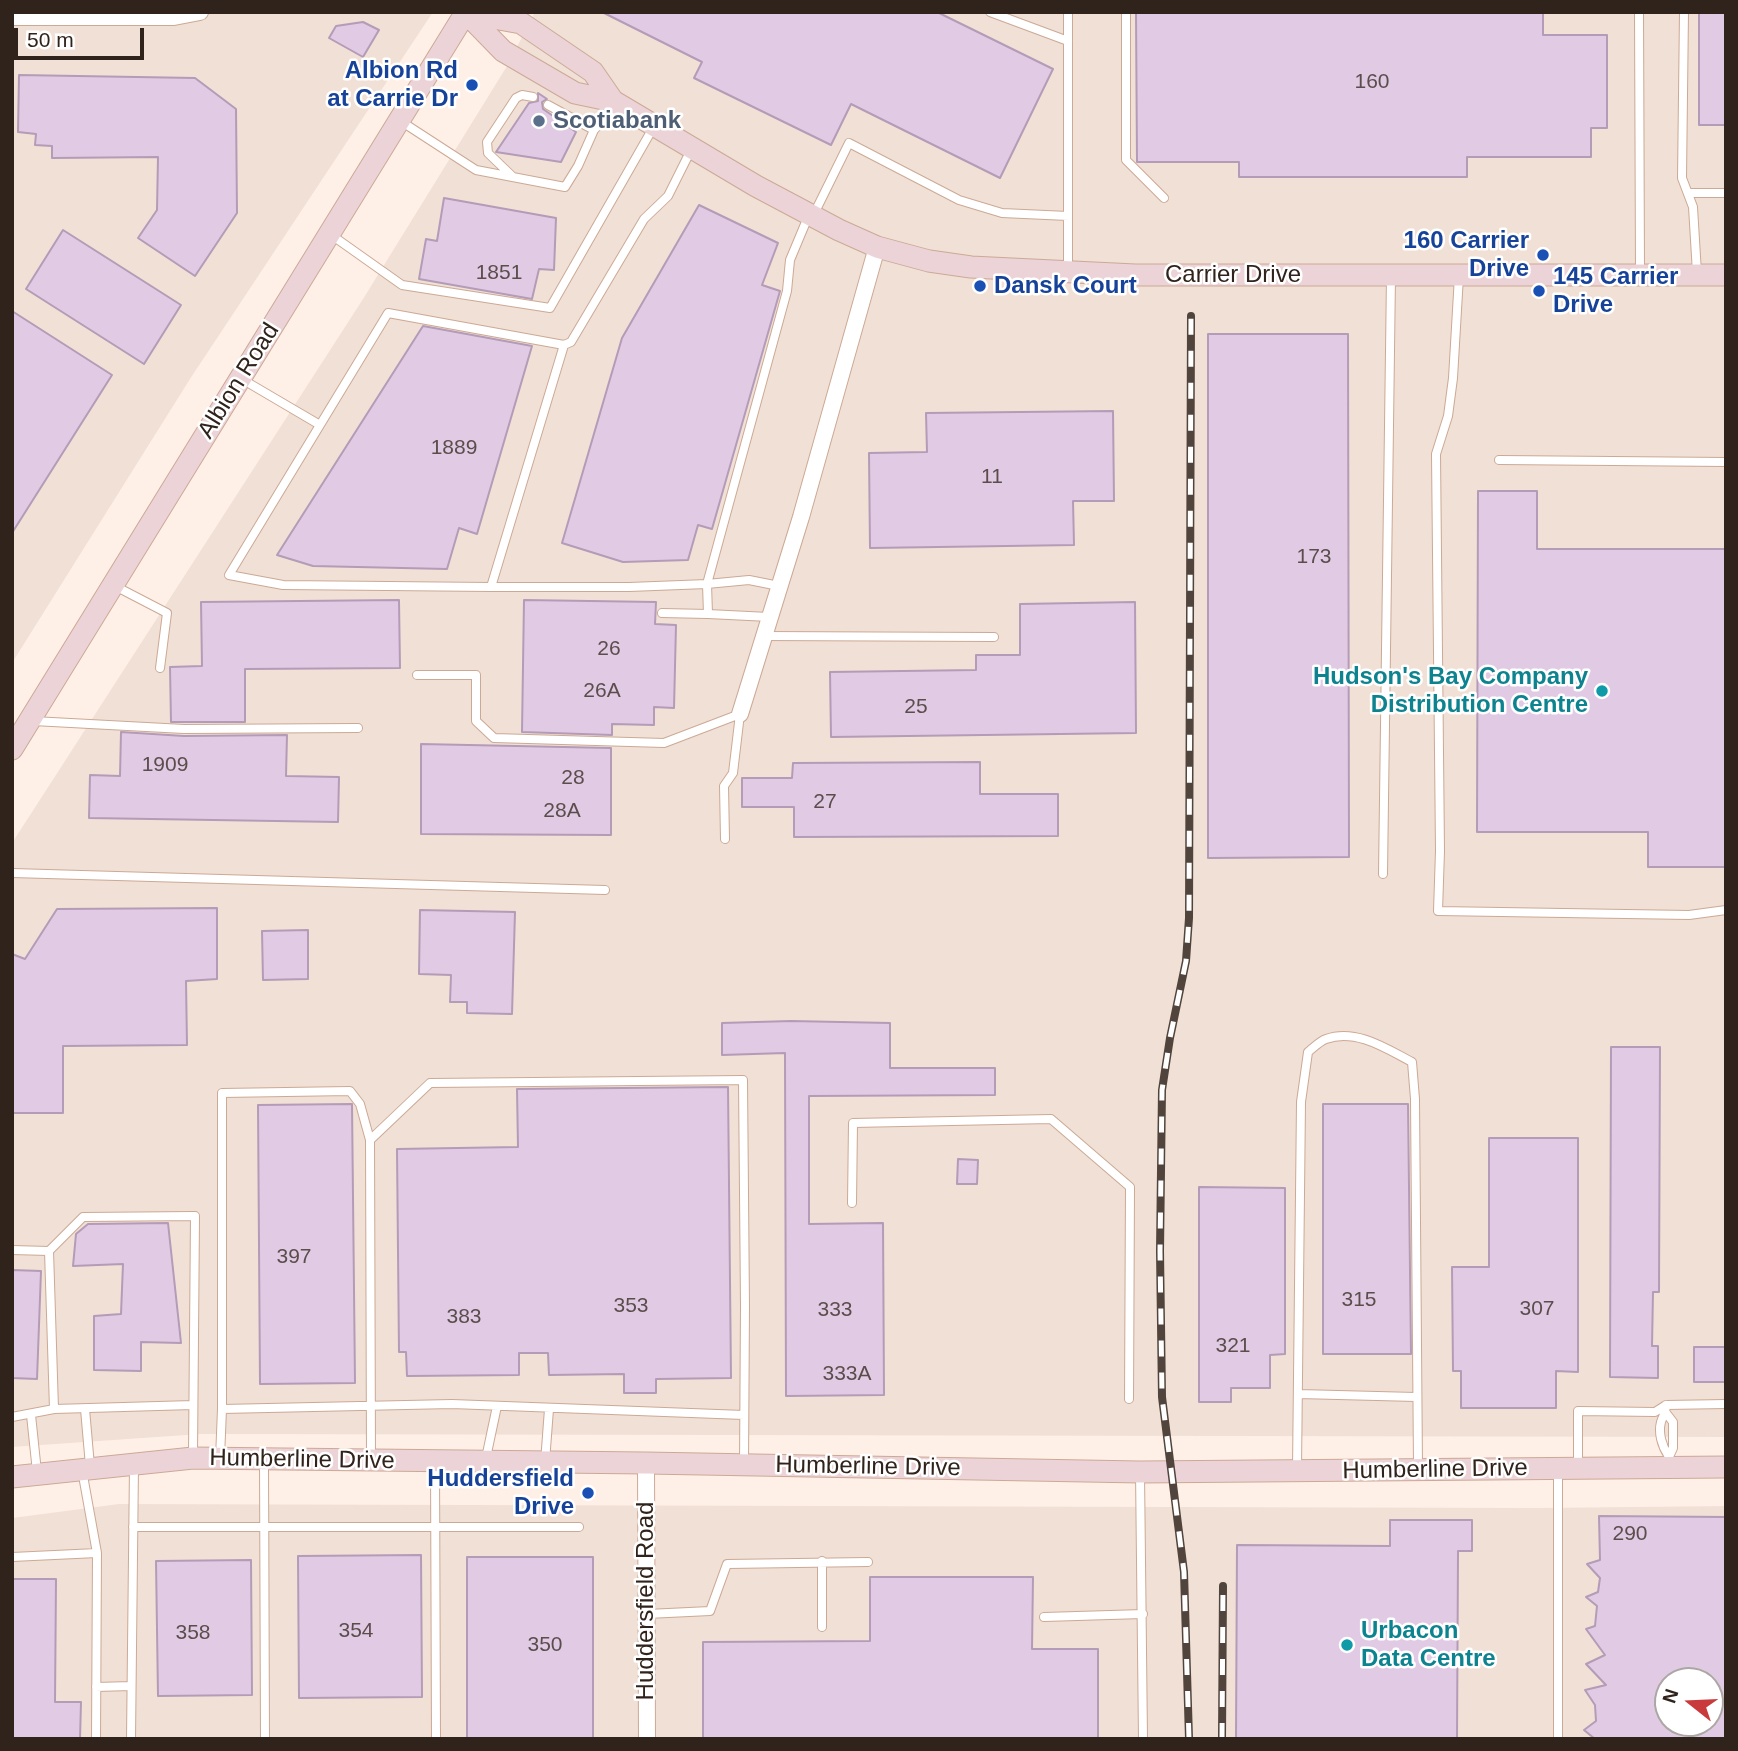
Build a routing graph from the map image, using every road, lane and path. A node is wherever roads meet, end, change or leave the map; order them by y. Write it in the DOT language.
graph roads {
  1 [pos="201,12"];
  2 [pos="465,12"];
  3 [pos="990,12"];
  4 [pos="1068,12"];
  5 [pos="1126,12"];
  6 [pos="1639,12"];
  7 [pos="1684,12"];
  8 [pos="12,17"];
  9 [pos="1068,41"];
  10 [pos="533,97"];
  11 [pos="615,103"];
  12 [pos="548,105"];
  13 [pos="399,120"];
  14 [pos="655,125"];
  15 [pos="594,130"];
  16 [pos="692,148"];
  17 [pos="513,177"];
  18 [pos="1688,193"];
  19 [pos="1726,193"];
  20 [pos="1164,198"];
  21 [pos="811,215"];
  22 [pos="1068,216"];
  23 [pos="330,234"];
  24 [pos="877,247"];
  25 [pos="1068,272"];
  26 [pos="1640,275"];
  27 [pos="1697,275"];
  28 [pos="1726,275"];
  29 [pos="1391,276"];
  30 [pos="1459,276"];
  31 [pos="564,345"];
  32 [pos="240,378"];
  33 [pos="320,425"];
  34 [pos="1499,460"];
  35 [pos="1726,462"];
  36 [pos="707,584"];
  37 [pos="113,585"];
  38 [pos="779,586"];
  39 [pos="491,587"];
  40 [pos="662,614"];
  41 [pos="708,614"];
  42 [pos="769,617"];
  43 [pos="763,636"];
  44 [pos="994,637"];
  45 [pos="160,668"];
  46 [pos="417,676"];
  47 [pos="740,714"];
  48 [pos="30,720"];
  49 [pos="358,728"];
  50 [pos="12,749"];
  51 [pos="725,839"];
  52 [pos="12,873"];
  53 [pos="1383,874"];
  54 [pos="605,890"];
  55 [pos="1726,910"];
  56 [pos="370,1140"];
  57 [pos="852,1203"];
  58 [pos="12,1250"];
  59 [pos="49,1251"];
  60 [pos="1298,1394"];
  61 [pos="1416,1397"];
  62 [pos="1129,1399"];
  63 [pos="1726,1404"];
  64 [pos="193,1405"];
  65 [pos="372,1405"];
  66 [pos="497,1406"];
  67 [pos="54,1409"];
  68 [pos="85,1409"];
  69 [pos="222,1409"];
  70 [pos="548,1409"];
  71 [pos="1666,1409"];
  72 [pos="31,1415"];
  73 [pos="744,1415"];
  74 [pos="12,1417"];
  75 [pos="193,1458"];
  76 [pos="220,1458"];
  77 [pos="264,1460"];
  78 [pos="371,1461"];
  79 [pos="435,1461"];
  80 [pos="486,1461"];
  81 [pos="1668,1461"];
  82 [pos="545,1462"];
  83 [pos="646,1463"];
  84 [pos="134,1464"];
  85 [pos="744,1465"];
  86 [pos="1726,1467"];
  87 [pos="86,1469"];
  88 [pos="1567,1469"];
  89 [pos="1418,1470"];
  90 [pos="1140,1472"];
  91 [pos="1297,1472"];
  92 [pos="37,1475"];
  93 [pos="12,1477"];
  94 [pos="264,1526"];
  95 [pos="133,1527"];
  96 [pos="436,1527"];
  97 [pos="579,1527"];
  98 [pos="97,1553"];
  99 [pos="12,1557"];
  100 [pos="822,1561"];
  101 [pos="868,1562"];
  102 [pos="647,1614"];
  103 [pos="1143,1614"];
  104 [pos="1044,1617"];
  105 [pos="822,1627"];
  106 [pos="96,1686"];
  107 [pos="131,1686"];
  108 [pos="96,1739"];
  109 [pos="131,1739"];
  110 [pos="264,1739"];
  111 [pos="436,1739"];
  112 [pos="647,1739"];
  113 [pos="1143,1739"];
  114 [pos="1558,1739"];
  1 -- 8 [label="street"];
  2 -- 11 [label="street, Carrier Drive"];
  2 -- 11 [label="street, Carrier Drive"];
  2 -- 13 [label="street, Albion Road"];
  3 -- 9 [label="lane"];
  4 -- 9 [label="lane"];
  5 -- 20 [label="lane"];
  6 -- 26 [label="lane"];
  7 -- 18 [label="lane"];
  9 -- 22 [label="lane"];
  10 -- 17 [label="lane"];
  11 -- 14 [label="street, Carrier Drive"];
  11 -- 15 [label="lane"];
  12 -- 15 [label="lane"];
  13 -- 17 [label="lane"];
  13 -- 23 [label="street, Albion Road"];
  14 -- 16 [label="street, Carrier Drive"];
  14 -- 23 [label="lane"];
  15 -- 17 [label="lane"];
  16 -- 21 [label="street, Carrier Drive"];
  16 -- 31 [label="lane"];
  18 -- 19 [label="lane"];
  18 -- 27 [label="lane"];
  21 -- 22 [label="lane"];
  21 -- 24 [label="street, Carrier Drive"];
  21 -- 36 [label="lane"];
  22 -- 25 [label="lane"];
  23 -- 32 [label="street, Albion Road"];
  24 -- 25 [label="street, Carrier Drive"];
  24 -- 38 [label="street"];
  25 -- 29 [label="street, Carrier Drive"];
  26 -- 27 [label="street, Carrier Drive"];
  26 -- 30 [label="street, Carrier Drive"];
  27 -- 28 [label="street, Carrier Drive"];
  29 -- 30 [label="street, Carrier Drive"];
  29 -- 53 [label="lane"];
  30 -- 55 [label="lane"];
  31 -- 33 [label="lane"];
  31 -- 39 [label="lane"];
  32 -- 33 [label="lane"];
  32 -- 37 [label="street, Albion Road"];
  33 -- 39 [label="lane"];
  34 -- 35 [label="lane"];
  36 -- 38 [label="lane"];
  36 -- 39 [label="lane"];
  36 -- 41 [label="lane"];
  37 -- 45 [label="lane"];
  37 -- 48 [label="street, Albion Road"];
  38 -- 42 [label="street"];
  40 -- 41 [label="lane"];
  41 -- 42 [label="lane"];
  42 -- 43 [label="street"];
  43 -- 44 [label="lane"];
  43 -- 47 [label="street"];
  46 -- 47 [label="lane"];
  47 -- 51 [label="lane"];
  48 -- 49 [label="lane"];
  48 -- 50 [label="street, Albion Road"];
  52 -- 54 [label="lane"];
  56 -- 65 [label="lane"];
  56 -- 69 [label="lane"];
  56 -- 73 [label="lane"];
  57 -- 62 [label="lane"];
  58 -- 59 [label="lane"];
  59 -- 64 [label="lane"];
  59 -- 67 [label="lane"];
  60 -- 61 [label="lane"];
  60 -- 61 [label="lane"];
  60 -- 91 [label="lane"];
  61 -- 89 [label="lane"];
  63 -- 71 [label="lane"];
  64 -- 68 [label="lane"];
  64 -- 75 [label="lane"];
  65 -- 66 [label="lane"];
  65 -- 69 [label="lane"];
  65 -- 78 [label="lane"];
  66 -- 70 [label="lane"];
  66 -- 80 [label="lane"];
  67 -- 68 [label="lane"];
  67 -- 72 [label="lane"];
  68 -- 87 [label="lane"];
  69 -- 76 [label="lane"];
  70 -- 73 [label="lane"];
  70 -- 82 [label="lane"];
  71 -- 81 [label="lane"];
  71 -- 88 [label="lane"];
  72 -- 74 [label="lane"];
  72 -- 92 [label="lane"];
  73 -- 85 [label="lane"];
  75 -- 76 [label="street, Humberline Drive"];
  75 -- 84 [label="street, Humberline Drive"];
  76 -- 77 [label="street, Humberline Drive"];
  77 -- 78 [label="street, Humberline Drive"];
  77 -- 94 [label="lane"];
  78 -- 79 [label="street, Humberline Drive"];
  79 -- 80 [label="street, Humberline Drive"];
  79 -- 96 [label="lane"];
  80 -- 82 [label="street, Humberline Drive"];
  81 -- 86 [label="street, Humberline Drive"];
  81 -- 88 [label="street, Humberline Drive"];
  82 -- 83 [label="street, Humberline Drive"];
  83 -- 85 [label="street, Humberline Drive"];
  83 -- 102 [label="street, Huddersfield Road"];
  84 -- 87 [label="street, Humberline Drive"];
  84 -- 95 [label="lane"];
  85 -- 90 [label="street, Humberline Drive"];
  87 -- 92 [label="street, Humberline Drive"];
  87 -- 98 [label="lane"];
  88 -- 89 [label="street, Humberline Drive"];
  88 -- 114 [label="lane"];
  89 -- 91 [label="street, Humberline Drive"];
  90 -- 91 [label="street, Humberline Drive"];
  90 -- 103 [label="lane"];
  92 -- 93 [label="street, Humberline Drive"];
  94 -- 95 [label="lane"];
  94 -- 96 [label="lane"];
  94 -- 110 [label="lane"];
  95 -- 107 [label="lane"];
  96 -- 97 [label="lane"];
  96 -- 111 [label="lane"];
  98 -- 99 [label="lane"];
  98 -- 106 [label="lane"];
  100 -- 101 [label="lane"];
  100 -- 102 [label="lane"];
  100 -- 105 [label="lane"];
  102 -- 112 [label="street, Huddersfield Road"];
  103 -- 104 [label="lane"];
  103 -- 113 [label="lane"];
  106 -- 107 [label="lane"];
  106 -- 108 [label="lane"];
  107 -- 109 [label="lane"];
}
